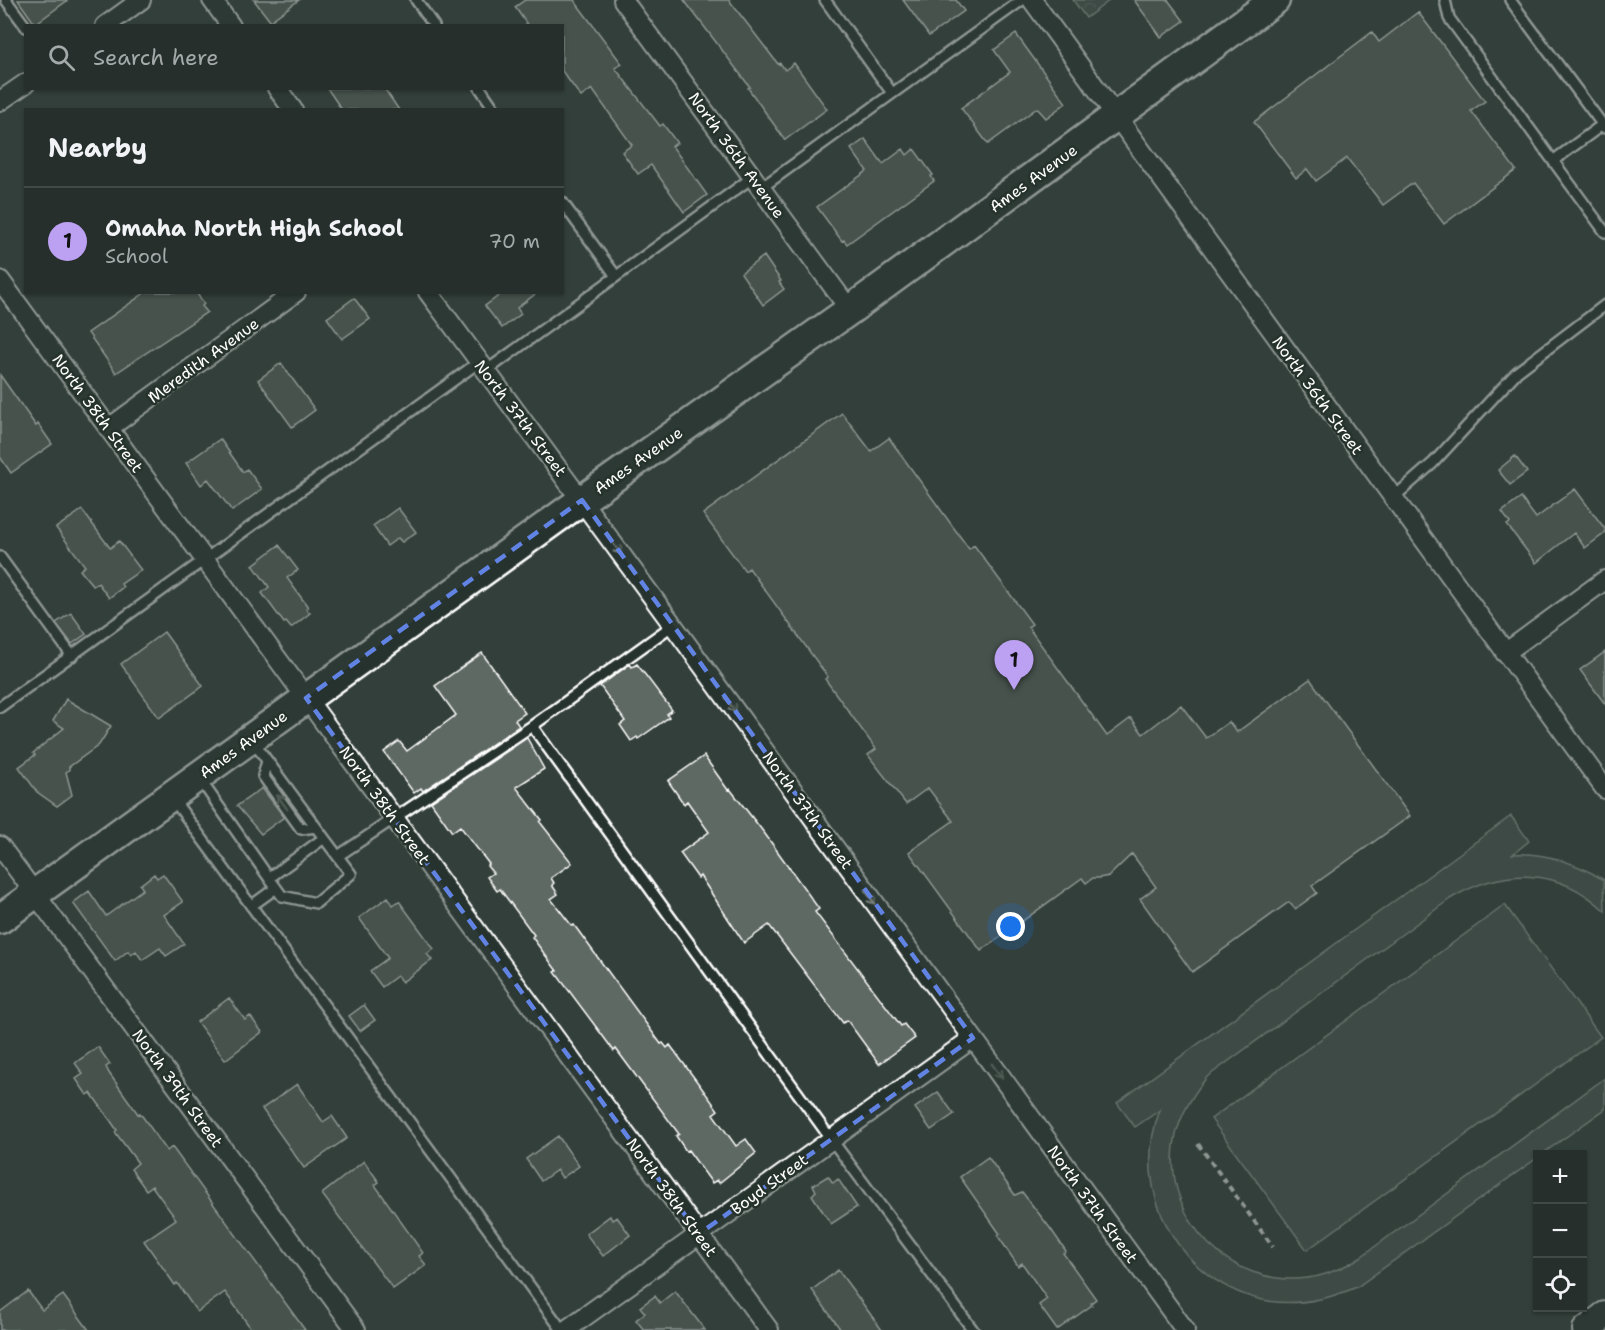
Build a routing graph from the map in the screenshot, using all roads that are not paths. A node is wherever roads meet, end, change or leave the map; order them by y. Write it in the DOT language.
graph roads {
  1 [pos="6,0"];
  2 [pos="141,0"];
  3 [pos="212,0"];
  4 [pos="416,0"];
  5 [pos="623,0"];
  6 [pos="825,0"];
  7 [pos="1022,0"];
  8 [pos="1032,0"];
  9 [pos="1275,0"];
  10 [pos="1446,0"];
  11 [pos="1510,0"];
  12 [pos="24,24"];
  13 [pos="108,24"];
  14 [pos="230,24"];
  15 [pos="433,24"];
  16 [pos="24,84"];
  17 [pos="278,90"];
  18 [pos="481,90"];
  19 [pos="892,93"];
  20 [pos="0,101"];
  21 [pos="292,108"];
  22 [pos="494,108"];
  23 [pos="1116,118"];
  24 [pos="1604,127"];
  25 [pos="1553,161"];
  26 [pos="757,183"];
  27 [pos="564,205"];
  28 [pos="1605,232"];
  29 [pos="616,276"];
  30 [pos="0,280"];
  31 [pos="293,294"];
  32 [pos="429,294"];
  33 [pos="1605,305"];
  34 [pos="850,310"];
  35 [pos="483,366"];
  36 [pos="109,428"];
  37 [pos="1393,498"];
  38 [pos="582,500"];
  39 [pos="0,557"];
  40 [pos="205,560"];
  41 [pos="1605,580"];
  42 [pos="673,625"];
  43 [pos="1505,653"];
  44 [pos="72,656"];
  45 [pos="306,698"];
  46 [pos="0,707"];
  47 [pos="532,726"];
  48 [pos="259,750"];
  49 [pos="198,776"];
  50 [pos="1605,789"];
  51 [pos="171,796"];
  52 [pos="395,818"];
  53 [pos="324,838"];
  54 [pos="0,846"];
  55 [pos="338,856"];
  56 [pos="269,878"];
  57 [pos="276,888"];
  58 [pos="35,894"];
  59 [pos="251,906"];
  60 [pos="0,919"];
  61 [pos="973,1038"];
  62 [pos="831,1139"];
  63 [pos="699,1234"];
  64 [pos="356,1330"];
  65 [pos="564,1330"];
  66 [pos="769,1330"];
  67 [pos="973,1330"];
  68 [pos="1185,1330"];
  1 -- 12 [label="lane"];
  2 -- 13 [label="street"];
  3 -- 14 [label="street"];
  4 -- 15 [label="lane"];
  5 -- 26 [label="street, North 36th Avenue"];
  6 -- 19 [label="lane"];
  7 -- 19 [label="lane"];
  8 -- 23 [label="street, North 36th Street"];
  9 -- 23 [label="main road, Ames Avenue"];
  10 -- 25 [label="lane"];
  11 -- 24 [label="lane"];
  16 -- 20 [label="street"];
  17 -- 21 [label="street"];
  18 -- 22 [label="lane"];
  19 -- 26 [label="lane"];
  23 -- 34 [label="main road, Ames Avenue"];
  23 -- 37 [label="street, North 36th Street"];
  24 -- 25 [label="lane"];
  25 -- 28 [label="lane"];
  26 -- 29 [label="lane"];
  26 -- 34 [label="street, North 36th Avenue"];
  27 -- 29 [label="lane"];
  29 -- 35 [label="lane"];
  30 -- 36 [label="street, North 38th Street"];
  31 -- 36 [label="street, Meredith Avenue"];
  32 -- 35 [label="street, North 37th Street"];
  33 -- 37 [label="lane"];
  34 -- 38 [label="main road, Ames Avenue"];
  35 -- 38 [label="street, North 37th Street"];
  35 -- 40 [label="lane"];
  36 -- 40 [label="street, North 38th Street"];
  37 -- 43 [label="street, North 36th Street"];
  38 -- 42 [label="street, North 37th Street, one-way"];
  38 -- 45 [label="main road, Ames Avenue"];
  39 -- 44 [label="lane"];
  40 -- 44 [label="lane"];
  40 -- 45 [label="street, North 38th Street"];
  41 -- 43 [label="street"];
  42 -- 47 [label="lane"];
  42 -- 61 [label="street, North 37th Street, one-way"];
  43 -- 50 [label="street, North 36th Street"];
  44 -- 46 [label="lane"];
  45 -- 48 [label="main road, Ames Avenue"];
  45 -- 52 [label="street, North 38th Street"];
  47 -- 52 [label="lane"];
  47 -- 62 [label="lane"];
  48 -- 49 [label="main road, Ames Avenue"];
  48 -- 53 [label="lane"];
  49 -- 51 [label="main road, Ames Avenue"];
  49 -- 56 [label="lane"];
  51 -- 58 [label="main road, Ames Avenue"];
  51 -- 59 [label="lane"];
  52 -- 55 [label="lane"];
  52 -- 63 [label="street, North 38th Street"];
  53 -- 55 [label="lane"];
  53 -- 56 [label="lane"];
  54 -- 58 [label="street, North 39th Street"];
  55 -- 57 [label="lane"];
  56 -- 57 [label="lane"];
  57 -- 59 [label="lane"];
  58 -- 60 [label="main road, Ames Avenue"];
  58 -- 64 [label="street, North 39th Street"];
  59 -- 65 [label="lane"];
  61 -- 62 [label="street, Boyd Street"];
  61 -- 68 [label="street, North 37th Street, one-way"];
  62 -- 63 [label="street, Boyd Street"];
  62 -- 67 [label="lane"];
  63 -- 65 [label="street, Boyd Street"];
  63 -- 66 [label="street, North 38th Street"];
}
